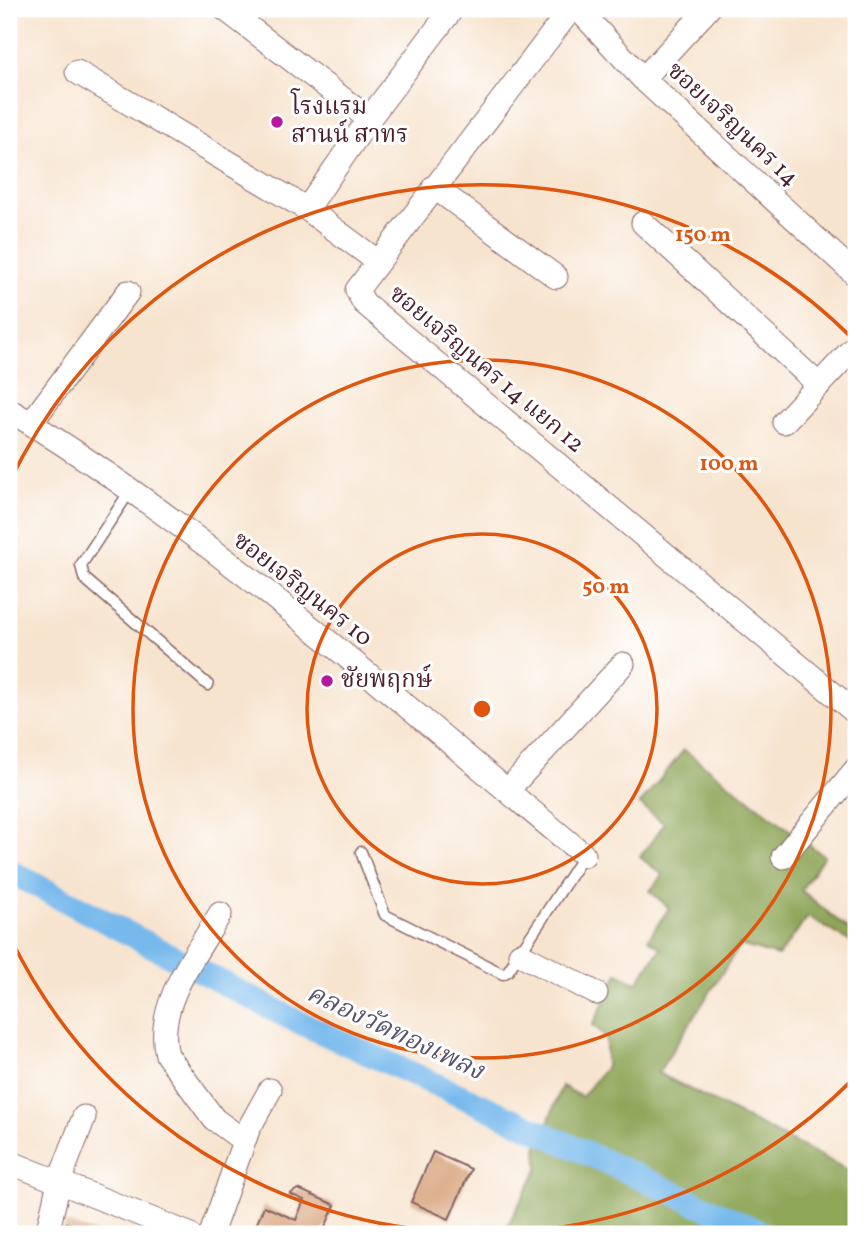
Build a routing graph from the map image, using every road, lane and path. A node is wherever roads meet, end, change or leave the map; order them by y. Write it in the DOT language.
graph roads {
  1 [pos="225,9"];
  2 [pos="452,9"];
  3 [pos="571,9"];
  4 [pos="578,9"];
  5 [pos="708,9"];
  6 [pos="77,72"];
  7 [pos="643,79"];
  8 [pos="369,119"];
  9 [pos="434,187"];
  10 [pos="307,209"];
  11 [pos="643,223"];
  12 [pos="377,261"];
  13 [pos="856,275"];
  14 [pos="556,277"];
  15 [pos="128,292"];
  16 [pos="856,345"];
  17 [pos="819,385"];
  18 [pos="17,421"];
  19 [pos="785,422"];
  20 [pos="130,491"];
  21 [pos="623,664"];
  22 [pos="208,685"];
  23 [pos="856,713"];
  24 [pos="856,769"];
  25 [pos="507,791"];
  26 [pos="361,852"];
  27 [pos="584,855"];
  28 [pos="783,857"];
  29 [pos="220,914"];
  30 [pos="520,954"];
  31 [pos="596,993"];
  32 [pos="270,1090"];
  33 [pos="84,1117"];
  34 [pos="244,1140"];
  35 [pos="9,1162"];
  36 [pos="59,1182"];
  37 [pos="47,1234"];
  38 [pos="189,1234"];
  39 [pos="211,1234"];
  1 -- 8 [label="street"];
  2 -- 8 [label="street"];
  3 -- 9 [label="street, ซอยเจริญนคร 14 แยก 12"];
  4 -- 7 [label="street, ซอยเจริญนคร 14"];
  5 -- 7 [label="street"];
  6 -- 10 [label="street"];
  7 -- 13 [label="street, ซอยเจริญนคร 14"];
  8 -- 10 [label="street"];
  9 -- 12 [label="street, ซอยเจริญนคร 14 แยก 12"];
  9 -- 14 [label="street"];
  10 -- 12 [label="street"];
  11 -- 17 [label="street"];
  12 -- 23 [label="street, ซอยเจริญนคร 14 แยก 12"];
  15 -- 18 [label="street"];
  16 -- 17 [label="street"];
  17 -- 19 [label="street"];
  18 -- 20 [label="street, ซอยเจริญนคร 10"];
  20 -- 22 [label="lane"];
  20 -- 25 [label="street, ซอยเจริญนคร 10"];
  21 -- 25 [label="street"];
  24 -- 28 [label="street"];
  25 -- 27 [label="street, ซอยเจริญนคร 10"];
  26 -- 30 [label="lane"];
  27 -- 30 [label="lane"];
  29 -- 34 [label="street"];
  30 -- 31 [label="street"];
  32 -- 34 [label="street"];
  33 -- 36 [label="street"];
  34 -- 39 [label="street"];
  35 -- 36 [label="street"];
  36 -- 37 [label="street"];
  36 -- 38 [label="street"];
}
